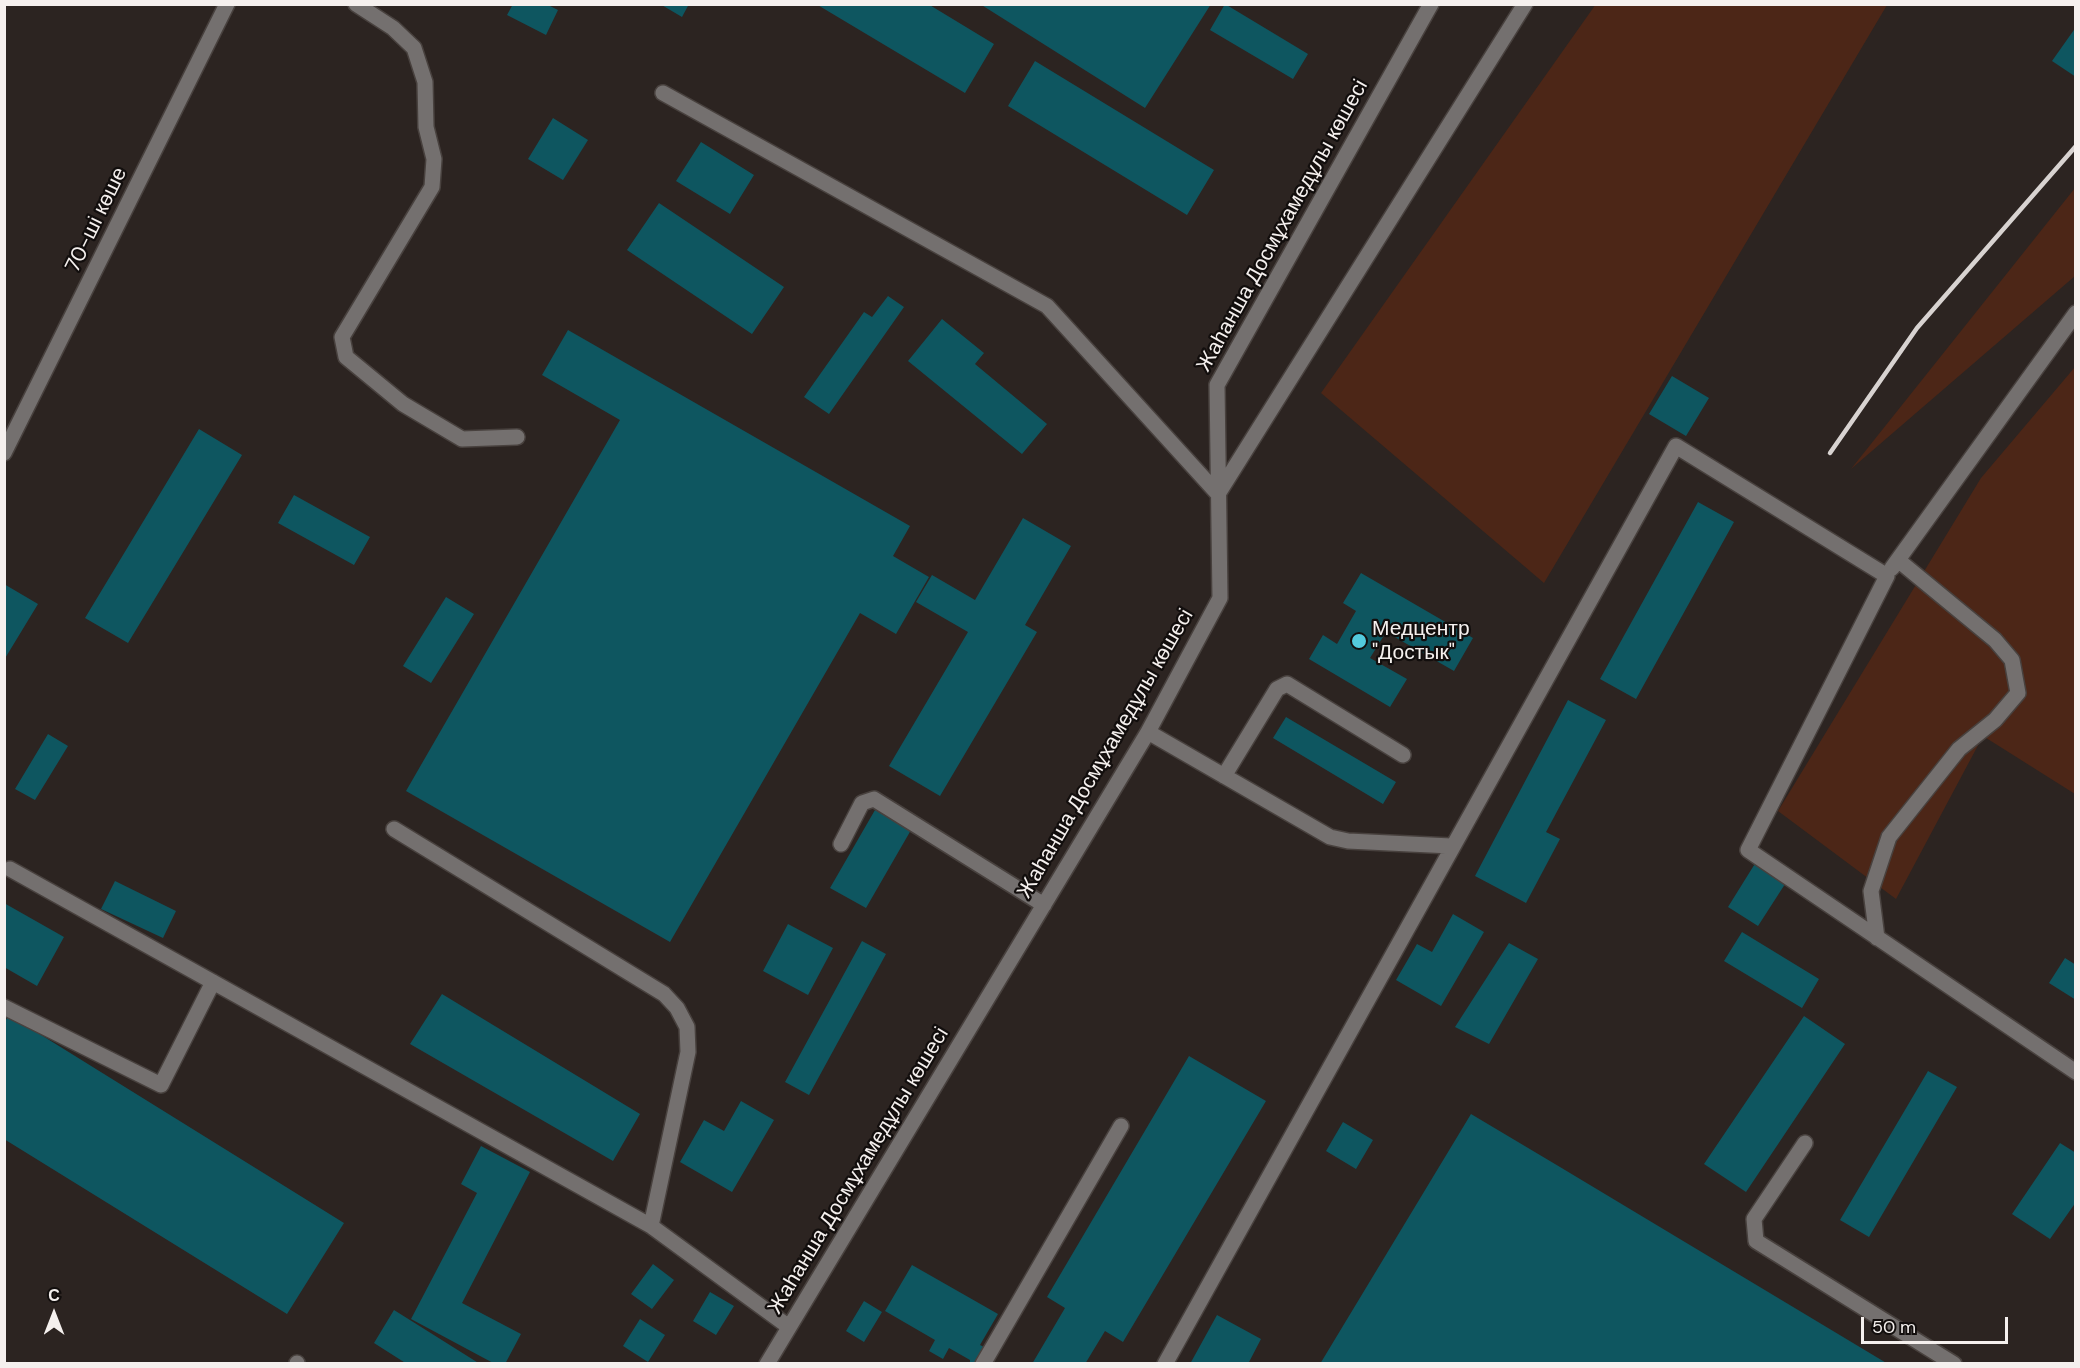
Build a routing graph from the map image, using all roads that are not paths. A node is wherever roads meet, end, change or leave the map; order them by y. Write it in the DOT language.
graph roads {
  1 [pos="226,4"];
  2 [pos="356,4"];
  3 [pos="1431,4"];
  4 [pos="1525,4"];
  5 [pos="663,93"];
  6 [pos="2076,313"];
  7 [pos="517,437"];
  8 [pos="4,453"];
  9 [pos="1218,494"];
  10 [pos="1898,560"];
  11 [pos="1887,576"];
  12 [pos="1148,732"];
  13 [pos="1403,755"];
  14 [pos="1224,776"];
  15 [pos="394,829"];
  16 [pos="841,844"];
  17 [pos="1451,846"];
  18 [pos="10,869"];
  19 [pos="1044,905"];
  20 [pos="1877,938"];
  21 [pos="213,982"];
  22 [pos="4,1007"];
  23 [pos="2076,1072"];
  24 [pos="1121,1126"];
  25 [pos="1805,1143"];
  26 [pos="651,1226"];
  27 [pos="789,1327"];
  28 [pos="768,1364"];
  29 [pos="983,1364"];
  30 [pos="1165,1364"];
  31 [pos="1954,1364"];
  1 -- 8 [label="street, 70-ші көше"];
  2 -- 7 [label="street"];
  3 -- 9 [label="street, Жаһанша Досмұхамедұлы көшесі"];
  4 -- 9 [label="street"];
  5 -- 9 [label="street"];
  6 -- 10 [label="street"];
  9 -- 12 [label="street, Жаһанша Досмұхамедұлы көшесі"];
  10 -- 11 [label="street"];
  10 -- 20 [label="street"];
  11 -- 17 [label="street"];
  11 -- 20 [label="street"];
  12 -- 14 [label="street"];
  12 -- 19 [label="street, Жаһанша Досмұхамедұлы көшесі"];
  13 -- 14 [label="street"];
  14 -- 17 [label="street"];
  15 -- 26 [label="street"];
  16 -- 19 [label="street"];
  17 -- 30 [label="street"];
  18 -- 21 [label="street"];
  19 -- 27 [label="street, Жаһанша Досмұхамедұлы көшесі"];
  20 -- 23 [label="street"];
  21 -- 22 [label="street"];
  21 -- 26 [label="street"];
  24 -- 29 [label="street"];
  25 -- 31 [label="street"];
  26 -- 27 [label="street"];
  27 -- 28 [label="street, Жаһанша Досмұхамедұлы көшесі"];
}
